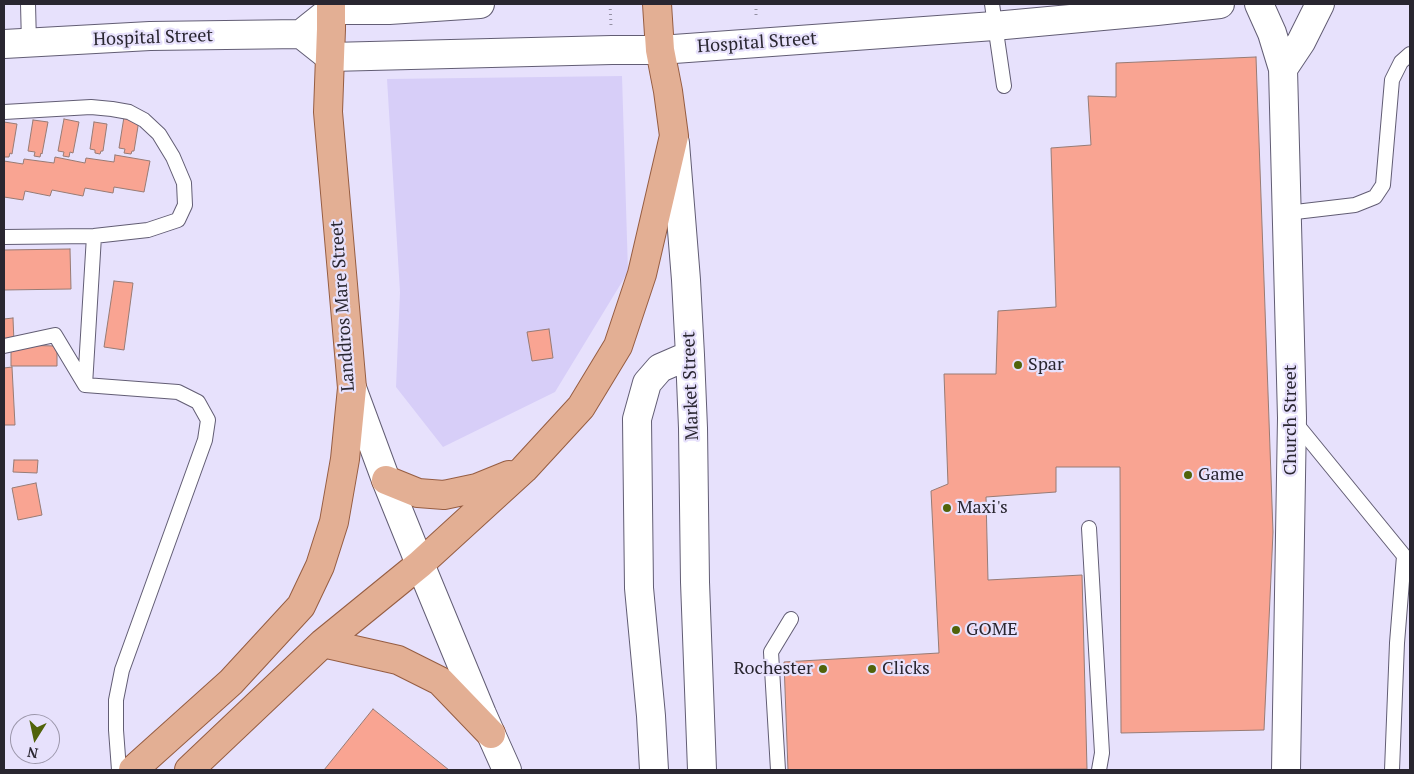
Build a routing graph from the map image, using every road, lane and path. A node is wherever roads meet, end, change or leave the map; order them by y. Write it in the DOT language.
graph roads {
  1 [pos="28,4"];
  2 [pos="480,4"];
  3 [pos="658,4"];
  4 [pos="1220,4"];
  5 [pos="1260,4"];
  6 [pos="1320,4"];
  7 [pos="331,7"];
  8 [pos="993,15"];
  9 [pos="301,34"];
  10 [pos="16,43"];
  11 [pos="660,50"];
  12 [pos="1410,54"];
  13 [pos="330,57"];
  14 [pos="1283,70"];
  15 [pos="1004,86"];
  16 [pos="4,112"];
  17 [pos="674,136"];
  18 [pos="1287,213"];
  19 [pos="94,236"];
  20 [pos="4,237"];
  21 [pos="4,346"];
  22 [pos="690,355"];
  23 [pos="84,385"];
  24 [pos="352,388"];
  25 [pos="1292,418"];
  26 [pos="524,469"];
  27 [pos="386,480"];
  28 [pos="1088,528"];
  29 [pos="1407,559"];
  30 [pos="420,564"];
  31 [pos="791,619"];
  32 [pos="323,643"];
  33 [pos="503,757"];
  34 [pos="119,770"];
  35 [pos="133,770"];
  36 [pos="189,770"];
  37 [pos="654,770"];
  38 [pos="702,770"];
  39 [pos="778,770"];
  40 [pos="1099,770"];
  41 [pos="1286,770"];
  42 [pos="1392,770"];
  1 -- 10 [label="lane"];
  2 -- 7 [label="street"];
  3 -- 11 [label="main road, Market Street"];
  4 -- 8 [label="street, Hospital Street"];
  5 -- 14 [label="street, Church Street"];
  6 -- 14 [label="street"];
  7 -- 9 [label="street"];
  7 -- 13 [label="main road, Landdros Mare Street"];
  8 -- 11 [label="street, Hospital Street"];
  8 -- 15 [label="lane"];
  9 -- 10 [label="street, Hospital Street"];
  9 -- 13 [label="street"];
  11 -- 13 [label="street, Hospital Street"];
  11 -- 17 [label="main road, Market Street"];
  12 -- 18 [label="lane"];
  13 -- 24 [label="main road, Landdros Mare Street"];
  14 -- 18 [label="street, Church Street"];
  16 -- 19 [label="lane"];
  17 -- 22 [label="street, Market Street"];
  17 -- 26 [label="main road"];
  18 -- 25 [label="street, Church Street"];
  19 -- 20 [label="lane"];
  19 -- 23 [label="lane"];
  21 -- 23 [label="lane"];
  22 -- 37 [label="street"];
  22 -- 38 [label="street, Market Street"];
  23 -- 34 [label="lane"];
  24 -- 27 [label="street"];
  24 -- 35 [label="main road, Landdros Mare Street"];
  25 -- 29 [label="lane"];
  25 -- 41 [label="street, Church Street"];
  26 -- 27 [label="main road"];
  26 -- 30 [label="main road"];
  27 -- 30 [label="street"];
  28 -- 40 [label="lane"];
  29 -- 42 [label="lane"];
  30 -- 32 [label="main road"];
  30 -- 33 [label="street"];
  31 -- 39 [label="lane"];
  32 -- 33 [label="main road"];
  32 -- 36 [label="main road"];
}
